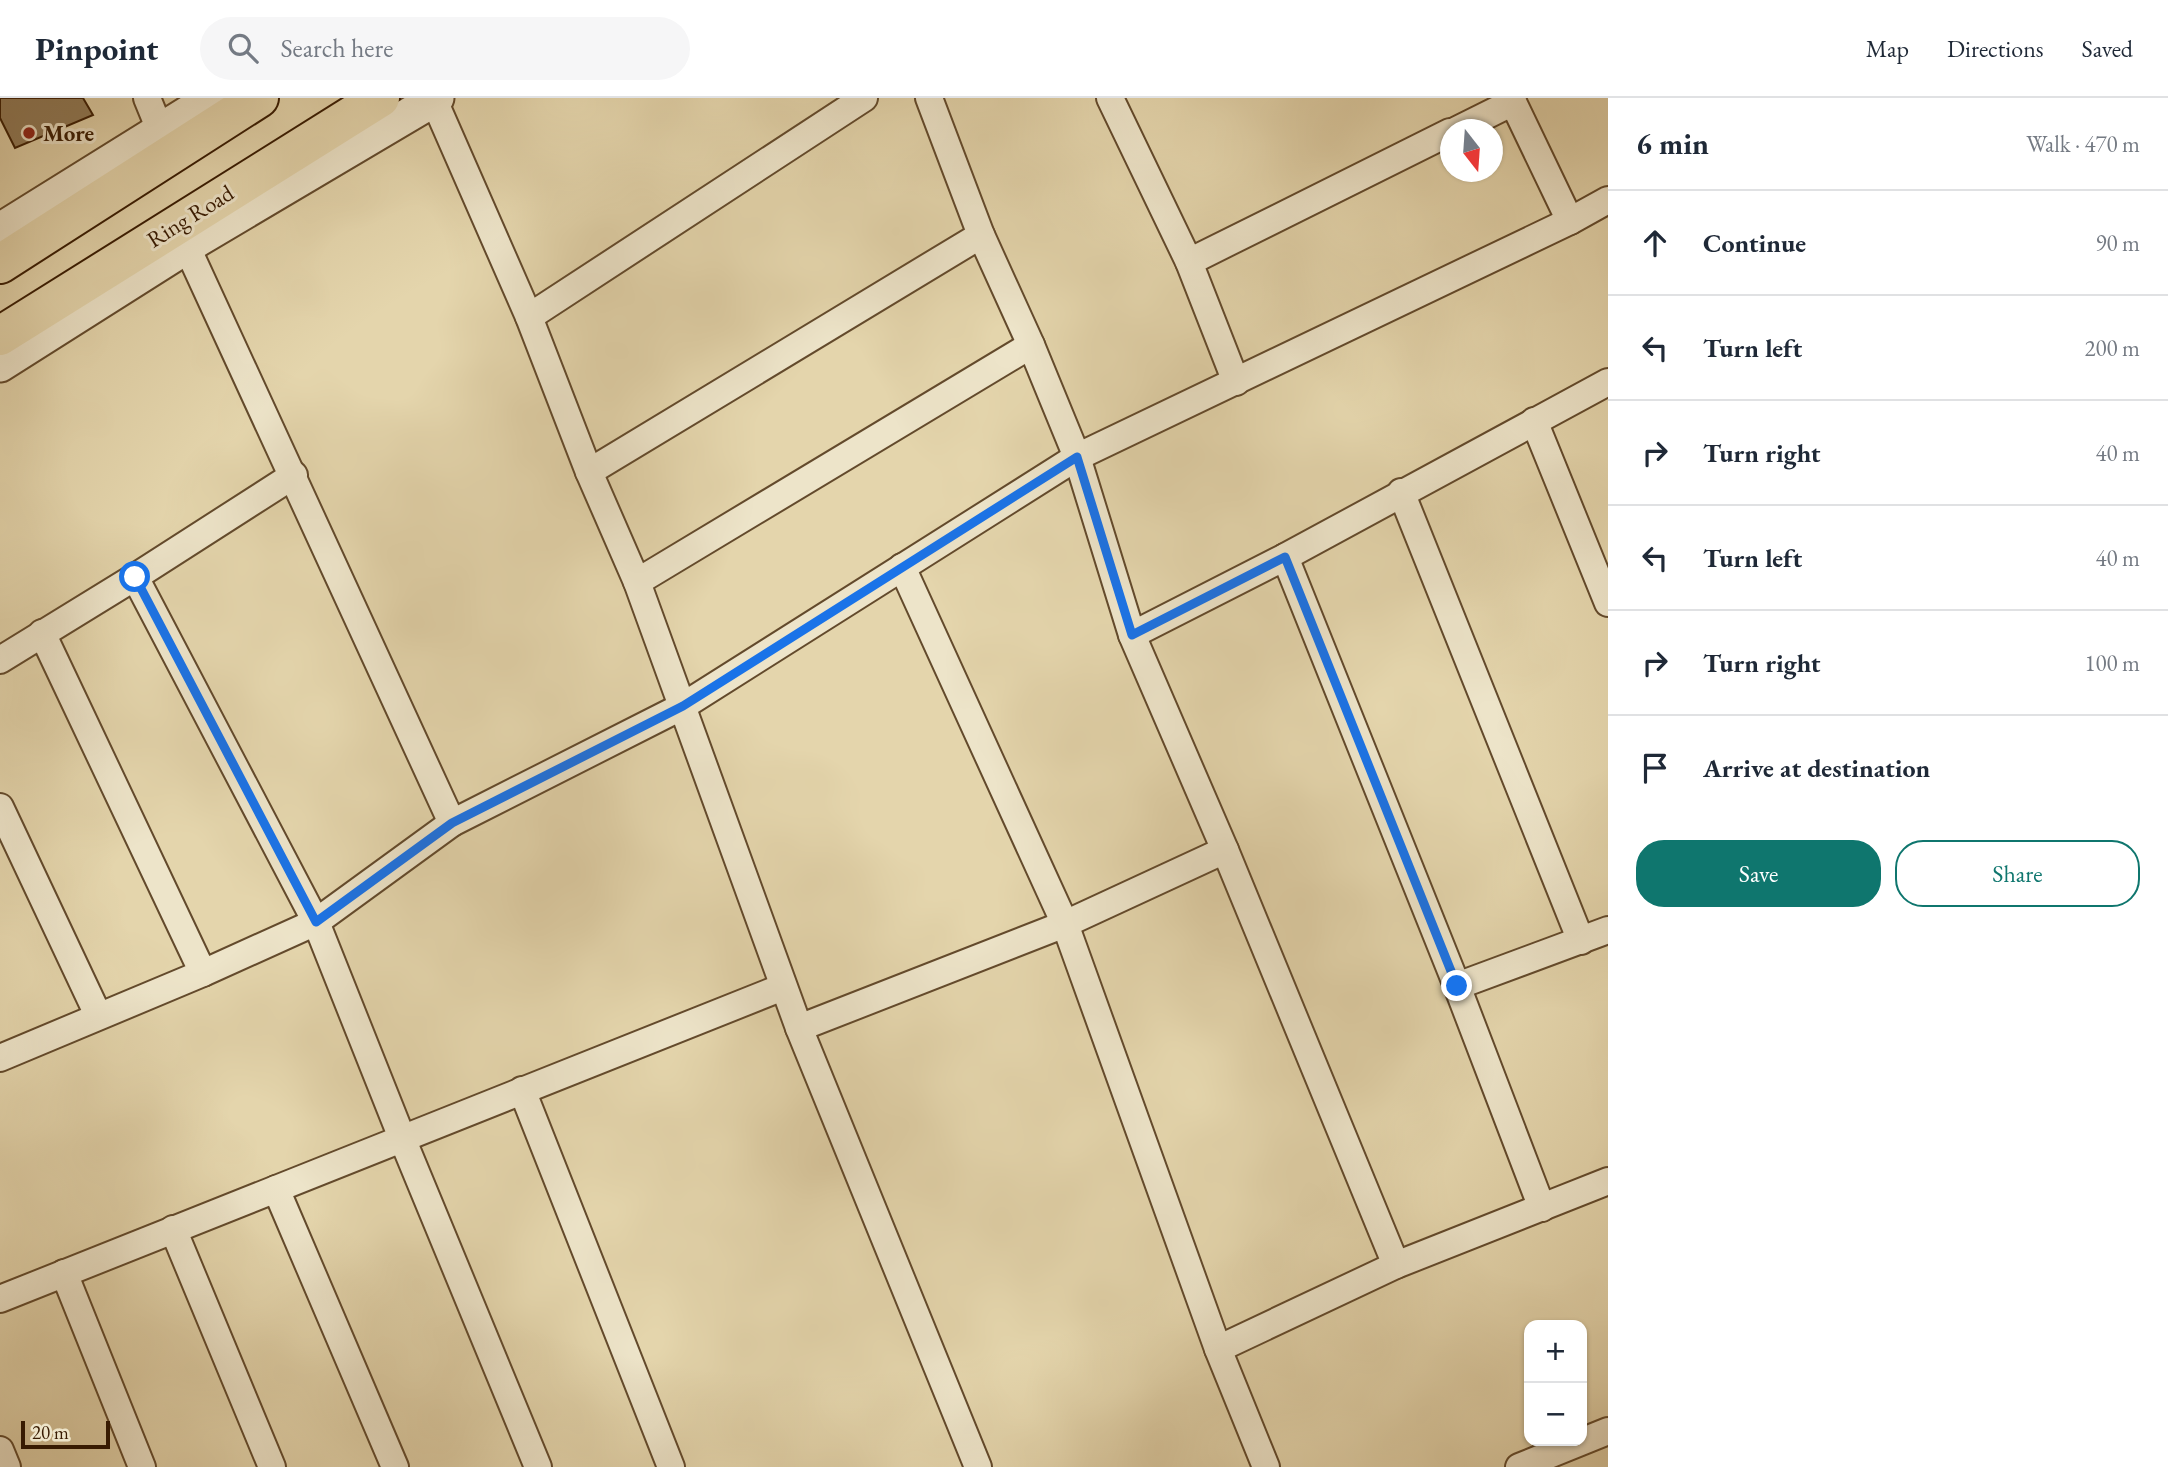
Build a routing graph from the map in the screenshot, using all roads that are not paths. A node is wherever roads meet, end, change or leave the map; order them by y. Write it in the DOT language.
graph roads {
  1 [pos="147,98"];
  2 [pos="212,98"];
  3 [pos="259,98"];
  4 [pos="380,98"];
  5 [pos="864,98"];
  6 [pos="929,98"];
  7 [pos="1110,98"];
  8 [pos="435,99"];
  9 [pos="1512,100"];
  10 [pos="1477,119"];
  11 [pos="1440,137"];
  12 [pos="166,143"];
  13 [pos="1608,200"];
  14 [pos="1570,221"];
  15 [pos="0,230"];
  16 [pos="981,235"];
  17 [pos="181,236"];
  18 [pos="1189,262"];
  19 [pos="0,264"];
  20 [pos="529,317"];
  21 [pos="0,336"];
  22 [pos="1031,345"];
  23 [pos="0,365"];
  24 [pos="1236,382"];
  25 [pos="1608,382"];
  26 [pos="1534,421"];
  27 [pos="1077,457"];
  28 [pos="589,472"];
  29 [pos="293,475"];
  30 [pos="1401,492"];
  31 [pos="1285,557"];
  32 [pos="902,567"];
  33 [pos="135,577"];
  34 [pos="637,582"];
  35 [pos="1608,603"];
  36 [pos="42,633"];
  37 [pos="1132,635"];
  38 [pos="0,660"];
  39 [pos="683,706"];
  40 [pos="0,807"];
  41 [pos="452,823"];
  42 [pos="1225,850"];
  43 [pos="316,922"];
  44 [pos="1065,924"];
  45 [pos="1608,930"];
  46 [pos="1581,941"];
  47 [pos="203,973"];
  48 [pos="1457,986"];
  49 [pos="783,987"];
  50 [pos="98,1015"];
  51 [pos="799,1028"];
  52 [pos="0,1058"];
  53 [pos="523,1090"];
  54 [pos="402,1138"];
  55 [pos="1608,1181"];
  56 [pos="275,1189"];
  57 [pos="1542,1208"];
  58 [pos="173,1229"];
  59 [pos="1396,1265"];
  60 [pos="64,1273"];
  61 [pos="0,1299"];
  62 [pos="1219,1349"];
  63 [pos="1608,1431"];
  64 [pos="0,1450"];
  65 [pos="7,1467"];
  66 [pos="142,1467"];
  67 [pos="272,1467"];
  68 [pos="395,1467"];
  69 [pos="538,1467"];
  70 [pos="671,1467"];
  71 [pos="978,1467"];
  72 [pos="1266,1467"];
  73 [pos="1520,1467"];
  1 -- 12 [label="street"];
  2 -- 12 [label="street"];
  3 -- 12 [label="highway"];
  4 -- 17 [label="highway, Ring Road"];
  5 -- 20 [label="street"];
  6 -- 16 [label="street"];
  7 -- 18 [label="street"];
  8 -- 17 [label="street"];
  8 -- 20 [label="street"];
  9 -- 10 [label="street"];
  9 -- 14 [label="street"];
  11 -- 18 [label="street"];
  12 -- 15 [label="street"];
  12 -- 19 [label="highway"];
  13 -- 14 [label="street"];
  14 -- 24 [label="street"];
  16 -- 22 [label="street"];
  16 -- 28 [label="street"];
  17 -- 21 [label="highway, Ring Road"];
  17 -- 23 [label="street"];
  17 -- 29 [label="street"];
  18 -- 24 [label="street"];
  20 -- 28 [label="street"];
  22 -- 27 [label="street"];
  22 -- 34 [label="street"];
  24 -- 27 [label="street"];
  25 -- 26 [label="street"];
  26 -- 30 [label="street"];
  26 -- 35 [label="street"];
  27 -- 32 [label="street"];
  27 -- 37 [label="street"];
  28 -- 34 [label="street"];
  29 -- 33 [label="street"];
  29 -- 41 [label="street"];
  30 -- 31 [label="street"];
  30 -- 46 [label="street"];
  31 -- 37 [label="street"];
  31 -- 48 [label="street"];
  32 -- 39 [label="street"];
  32 -- 44 [label="street"];
  33 -- 36 [label="street"];
  33 -- 43 [label="street"];
  34 -- 39 [label="street"];
  36 -- 38 [label="street"];
  36 -- 47 [label="street"];
  37 -- 42 [label="street"];
  39 -- 41 [label="street"];
  39 -- 49 [label="street"];
  40 -- 50 [label="street"];
  41 -- 43 [label="street"];
  42 -- 44 [label="street"];
  42 -- 59 [label="street"];
  43 -- 47 [label="street"];
  43 -- 54 [label="street"];
  44 -- 51 [label="street"];
  44 -- 62 [label="street"];
  45 -- 46 [label="street"];
  46 -- 48 [label="street"];
  47 -- 50 [label="street"];
  48 -- 57 [label="street"];
  49 -- 51 [label="street"];
  49 -- 53 [label="street"];
  50 -- 52 [label="street"];
  51 -- 71 [label="street"];
  53 -- 54 [label="street"];
  53 -- 70 [label="street"];
  54 -- 56 [label="street"];
  54 -- 69 [label="street"];
  55 -- 57 [label="street"];
  56 -- 58 [label="street"];
  56 -- 68 [label="street"];
  57 -- 59 [label="street"];
  58 -- 60 [label="street"];
  58 -- 67 [label="street"];
  59 -- 62 [label="street"];
  60 -- 61 [label="street"];
  60 -- 66 [label="street"];
  62 -- 72 [label="street"];
  63 -- 73 [label="street"];
  64 -- 65 [label="street"];
}
